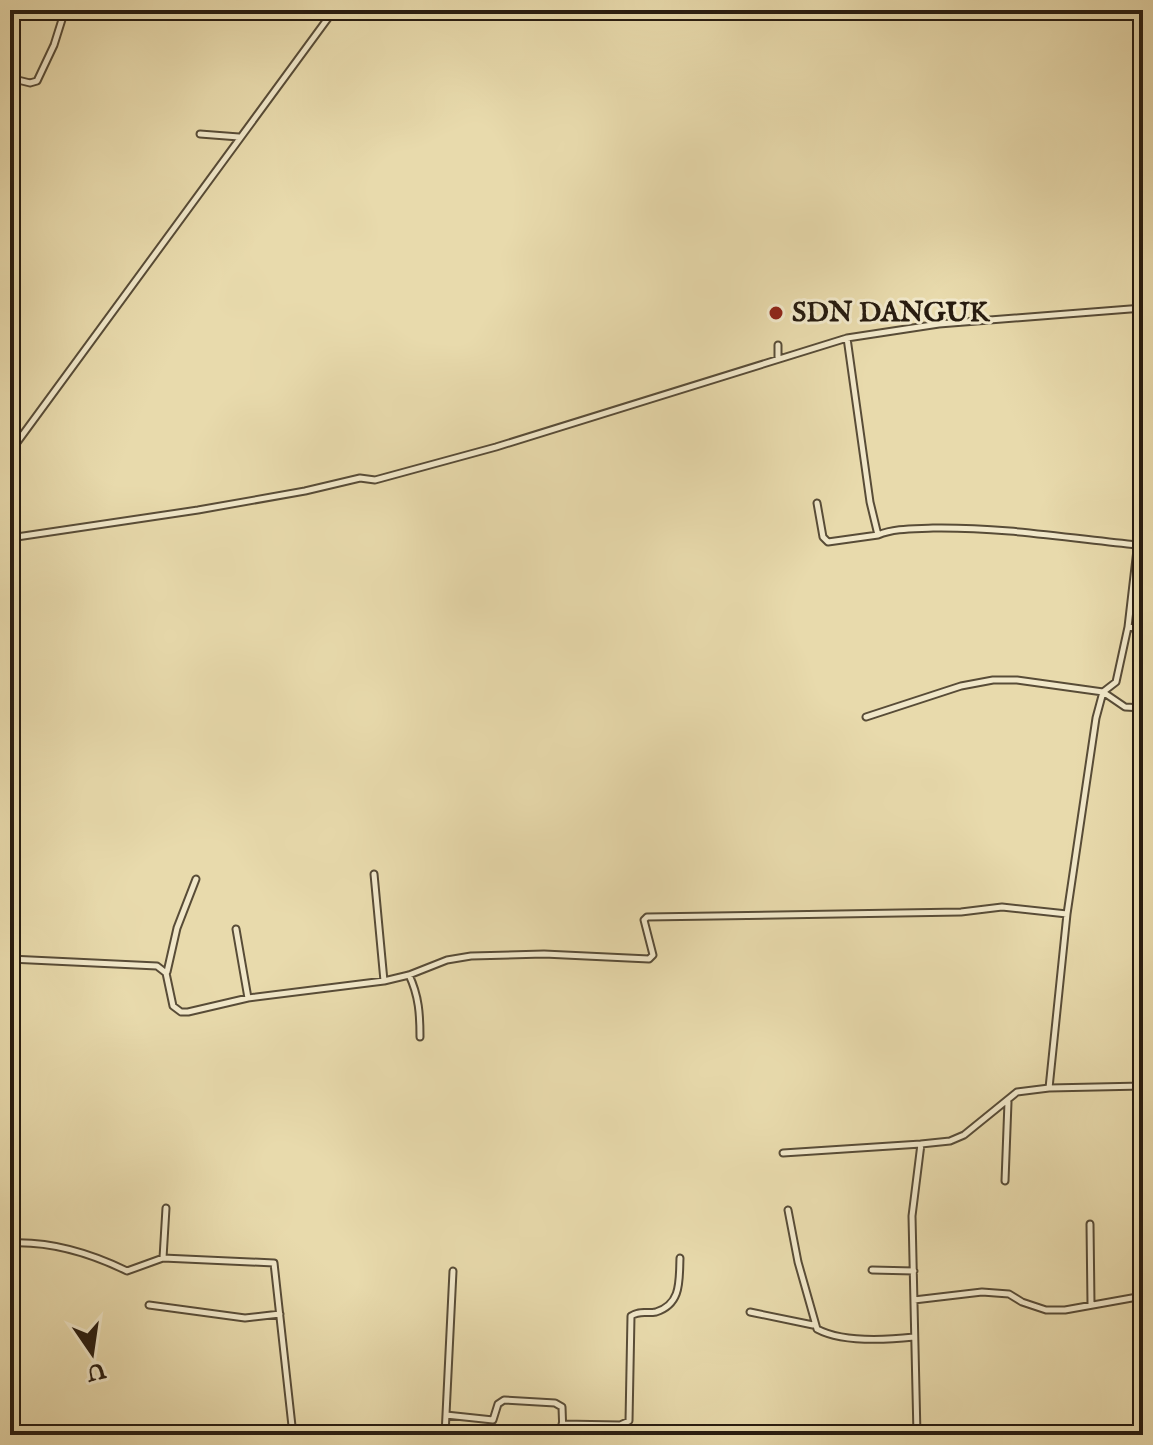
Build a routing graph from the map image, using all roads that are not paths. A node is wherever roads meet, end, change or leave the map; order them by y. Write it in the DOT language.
graph roads {
  1 [pos="65,10"];
  2 [pos="334,10"];
  3 [pos="10,78"];
  4 [pos="200,134"];
  5 [pos="240,137"];
  6 [pos="1143,308"];
  7 [pos="847,338"];
  8 [pos="778,345"];
  9 [pos="778,357"];
  10 [pos="10,452"];
  11 [pos="1143,498"];
  12 [pos="817,503"];
  13 [pos="878,535"];
  14 [pos="10,538"];
  15 [pos="1137,545"];
  16 [pos="1128,627"];
  17 [pos="1143,629"];
  18 [pos="1103,692"];
  19 [pos="1143,708"];
  20 [pos="866,717"];
  21 [pos="374,874"];
  22 [pos="196,879"];
  23 [pos="1067,914"];
  24 [pos="236,929"];
  25 [pos="10,959"];
  26 [pos="166,973"];
  27 [pos="409,975"];
  28 [pos="384,981"];
  29 [pos="248,998"];
  30 [pos="420,1037"];
  31 [pos="1143,1086"];
  32 [pos="1049,1088"];
  33 [pos="1008,1101"];
  34 [pos="921,1144"];
  35 [pos="783,1153"];
  36 [pos="1005,1181"];
  37 [pos="166,1208"];
  38 [pos="788,1210"];
  39 [pos="1090,1224"];
  40 [pos="10,1243"];
  41 [pos="163,1258"];
  42 [pos="680,1258"];
  43 [pos="872,1270"];
  44 [pos="453,1271"];
  45 [pos="914,1271"];
  46 [pos="10,1279"];
  47 [pos="1143,1296"];
  48 [pos="914,1300"];
  49 [pos="1091,1304"];
  50 [pos="149,1305"];
  51 [pos="750,1312"];
  52 [pos="280,1314"];
  53 [pos="814,1325"];
  54 [pos="914,1337"];
  55 [pos="446,1415"];
  56 [pos="562,1424"];
  57 [pos="16,1435"];
  58 [pos="293,1435"];
  59 [pos="445,1435"];
  60 [pos="563,1435"];
  61 [pos="917,1435"];
  1 -- 3 [label="street"];
  2 -- 5 [label="street"];
  4 -- 5 [label="street"];
  5 -- 10 [label="street"];
  6 -- 7 [label="street"];
  7 -- 9 [label="street"];
  7 -- 13 [label="street"];
  8 -- 9 [label="street"];
  9 -- 14 [label="street"];
  11 -- 15 [label="street"];
  12 -- 13 [label="street"];
  13 -- 15 [label="street"];
  15 -- 16 [label="street"];
  16 -- 17 [label="street"];
  16 -- 18 [label="street"];
  18 -- 19 [label="street"];
  18 -- 20 [label="street"];
  18 -- 23 [label="street"];
  21 -- 28 [label="street"];
  22 -- 26 [label="street"];
  23 -- 27 [label="street"];
  23 -- 32 [label="street"];
  24 -- 29 [label="street"];
  25 -- 26 [label="street"];
  26 -- 29 [label="street"];
  27 -- 28 [label="street"];
  27 -- 30 [label="street"];
  28 -- 29 [label="street"];
  31 -- 32 [label="street"];
  32 -- 33 [label="street"];
  33 -- 34 [label="street"];
  33 -- 36 [label="street"];
  34 -- 35 [label="street"];
  34 -- 45 [label="street"];
  37 -- 41 [label="street"];
  38 -- 53 [label="street"];
  39 -- 49 [label="street"];
  40 -- 41 [label="street"];
  41 -- 52 [label="street"];
  42 -- 56 [label="street"];
  43 -- 45 [label="street"];
  44 -- 55 [label="street"];
  45 -- 48 [label="street"];
  46 -- 57 [label="street"];
  47 -- 49 [label="street"];
  48 -- 49 [label="street"];
  48 -- 54 [label="street"];
  50 -- 52 [label="street"];
  51 -- 53 [label="street"];
  52 -- 58 [label="street"];
  53 -- 54 [label="street"];
  54 -- 61 [label="street"];
  55 -- 56 [label="street"];
  55 -- 59 [label="street"];
  56 -- 60 [label="street"];
}
